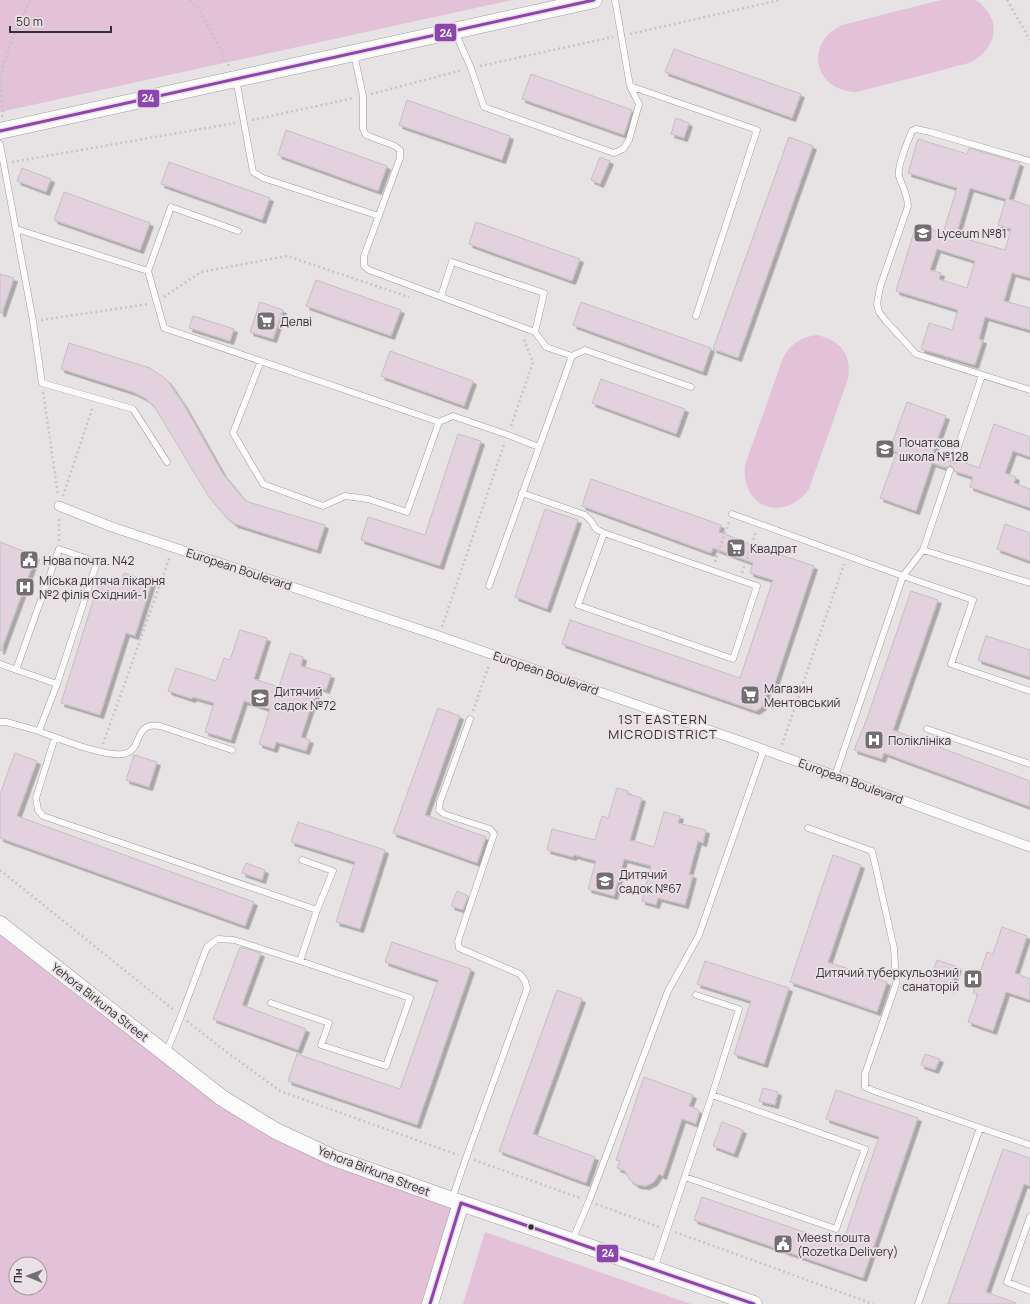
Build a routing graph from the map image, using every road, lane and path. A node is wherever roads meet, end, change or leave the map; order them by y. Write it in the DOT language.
graph roads {
  1 [pos="31,0"];
  2 [pos="190,0"];
  3 [pos="594,0"];
  4 [pos="615,0"];
  5 [pos="780,0"];
  6 [pos="1007,0"];
  7 [pos="455,31"];
  8 [pos="622,35"];
  9 [pos="1030,40"];
  10 [pos="353,53"];
  11 [pos="471,68"];
  12 [pos="236,79"];
  13 [pos="630,86"];
  14 [pos="1,94"];
  15 [pos="363,96"];
  16 [pos="243,121"];
  17 [pos="0,122"];
  18 [pos="0,131"];
  19 [pos="0,144"];
  20 [pos="1030,161"];
  21 [pos="4,164"];
  22 [pos="379,216"];
  23 [pos="16,229"];
  24 [pos="238,231"];
  25 [pos="148,271"];
  26 [pos="441,296"];
  27 [pos="415,299"];
  28 [pos="157,302"];
  29 [pos="696,316"];
  30 [pos="33,321"];
  31 [pos="535,332"];
  32 [pos="521,334"];
  33 [pos="572,356"];
  34 [pos="261,361"];
  35 [pos="982,375"];
  36 [pos="42,383"];
  37 [pos="691,387"];
  38 [pos="1030,390"];
  39 [pos="96,398"];
  40 [pos="439,422"];
  41 [pos="508,434"];
  42 [pos="539,447"];
  43 [pos="954,459"];
  44 [pos="167,462"];
  45 [pos="950,470"];
  46 [pos="522,493"];
  47 [pos="59,506"];
  48 [pos="732,514"];
  49 [pos="758,524"];
  50 [pos="604,533"];
  51 [pos="174,547"];
  52 [pos="59,549"];
  53 [pos="923,550"];
  54 [pos="847,556"];
  55 [pos="712,571"];
  56 [pos="903,576"];
  57 [pos="740,580"];
  58 [pos="1030,583"];
  59 [pos="489,586"];
  60 [pos="439,636"];
  61 [pos="493,654"];
  62 [pos="0,664"];
  63 [pos="16,670"];
  64 [pos="56,684"];
  65 [pos="1030,691"];
  66 [pos="470,719"];
  67 [pos="0,722"];
  68 [pos="927,729"];
  69 [pos="39,731"];
  70 [pos="55,737"];
  71 [pos="764,749"];
  72 [pos="232,750"];
  73 [pos="100,752"];
  74 [pos="779,755"];
  75 [pos="1030,764"];
  76 [pos="835,776"];
  77 [pos="808,828"];
  78 [pos="1030,847"];
  79 [pos="302,860"];
  80 [pos="0,870"];
  81 [pos="317,910"];
  82 [pos="0,924"];
  83 [pos="300,961"];
  84 [pos="696,995"];
  85 [pos="271,1003"];
  86 [pos="181,1016"];
  87 [pos="166,1053"];
  88 [pos="712,1095"];
  89 [pos="980,1128"];
  90 [pos="1030,1145"];
  91 [pos="466,1158"];
  92 [pos="684,1178"];
  93 [pos="589,1201"];
  94 [pos="457,1202"];
  95 [pos="1030,1216"];
  96 [pos="667,1230"];
  97 [pos="572,1241"];
  98 [pos="654,1269"];
  99 [pos="1030,1291"];
  100 [pos="430,1304"];
  101 [pos="754,1304"];
  102 [pos="873,1304"];
  103 [pos="918,1304"];
  1 -- 14 [label="path"];
  2 -- 12 [label="path"];
  3 -- 7 [label="street"];
  4 -- 8 [label="lane"];
  5 -- 8 [label="path"];
  6 -- 9 [label="path"];
  7 -- 10 [label="street"];
  7 -- 11 [label="lane"];
  8 -- 11 [label="path"];
  8 -- 13 [label="lane"];
  10 -- 12 [label="street"];
  10 -- 15 [label="lane"];
  11 -- 13 [label="lane"];
  11 -- 15 [label="path"];
  12 -- 16 [label="lane"];
  12 -- 18 [label="street"];
  13 -- 29 [label="lane"];
  14 -- 17 [label="path"];
  15 -- 16 [label="path"];
  15 -- 22 [label="lane"];
  16 -- 21 [label="path"];
  16 -- 22 [label="lane"];
  19 -- 21 [label="lane"];
  20 -- 35 [label="lane"];
  21 -- 23 [label="lane"];
  22 -- 26 [label="lane"];
  23 -- 25 [label="lane"];
  23 -- 30 [label="lane"];
  24 -- 25 [label="lane"];
  25 -- 28 [label="lane"];
  26 -- 31 [label="lane"];
  26 -- 31 [label="lane"];
  27 -- 28 [label="path"];
  28 -- 30 [label="path"];
  28 -- 34 [label="lane"];
  30 -- 36 [label="lane"];
  31 -- 33 [label="lane"];
  32 -- 41 [label="path"];
  33 -- 37 [label="lane"];
  33 -- 42 [label="lane"];
  34 -- 40 [label="lane"];
  34 -- 40 [label="lane"];
  35 -- 38 [label="lane"];
  35 -- 43 [label="lane"];
  36 -- 39 [label="lane"];
  36 -- 47 [label="path"];
  39 -- 44 [label="lane"];
  39 -- 47 [label="path"];
  40 -- 41 [label="lane"];
  41 -- 42 [label="lane"];
  41 -- 60 [label="path"];
  42 -- 46 [label="lane"];
  45 -- 53 [label="lane"];
  46 -- 50 [label="lane"];
  46 -- 59 [label="lane"];
  47 -- 51 [label="street, European Boulevard"];
  47 -- 52 [label="path"];
  48 -- 49 [label="lane"];
  48 -- 55 [label="path"];
  49 -- 54 [label="lane"];
  49 -- 57 [label="path"];
  50 -- 55 [label="lane"];
  50 -- 57 [label="lane"];
  51 -- 60 [label="street, European Boulevard"];
  51 -- 73 [label="path"];
  52 -- 63 [label="lane"];
  52 -- 64 [label="lane"];
  53 -- 56 [label="lane"];
  53 -- 58 [label="lane"];
  54 -- 56 [label="lane"];
  54 -- 74 [label="path"];
  55 -- 57 [label="lane"];
  56 -- 65 [label="lane"];
  56 -- 76 [label="lane"];
  60 -- 61 [label="street, European Boulevard"];
  61 -- 66 [label="path"];
  61 -- 71 [label="street, European Boulevard"];
  62 -- 63 [label="lane"];
  63 -- 64 [label="lane"];
  64 -- 69 [label="lane"];
  66 -- 91 [label="lane"];
  67 -- 69 [label="lane"];
  68 -- 75 [label="lane"];
  69 -- 70 [label="lane"];
  70 -- 73 [label="lane"];
  70 -- 81 [label="lane"];
  71 -- 74 [label="street, European Boulevard"];
  71 -- 93 [label="lane"];
  72 -- 73 [label="lane"];
  74 -- 76 [label="street, European Boulevard"];
  76 -- 78 [label="street, European Boulevard"];
  77 -- 89 [label="lane"];
  79 -- 81 [label="lane"];
  80 -- 86 [label="path"];
  81 -- 83 [label="lane"];
  82 -- 87 [label="street, Yehora Birkuna Street"];
  83 -- 85 [label="lane"];
  83 -- 86 [label="lane"];
  84 -- 88 [label="lane"];
  86 -- 87 [label="lane"];
  86 -- 91 [label="path"];
  87 -- 94 [label="street, Yehora Birkuna Street"];
  88 -- 92 [label="lane"];
  88 -- 92 [label="lane"];
  89 -- 90 [label="lane"];
  89 -- 103 [label="lane"];
  91 -- 93 [label="path"];
  91 -- 94 [label="lane"];
  92 -- 96 [label="lane"];
  93 -- 96 [label="path"];
  93 -- 97 [label="lane"];
  94 -- 97 [label="street, Yehora Birkuna Street"];
  94 -- 100 [label="street"];
  95 -- 99 [label="lane"];
  96 -- 98 [label="lane"];
  96 -- 102 [label="path"];
  97 -- 98 [label="street, Yehora Birkuna Street"];
  98 -- 101 [label="street, Yehora Birkuna Street"];
}
